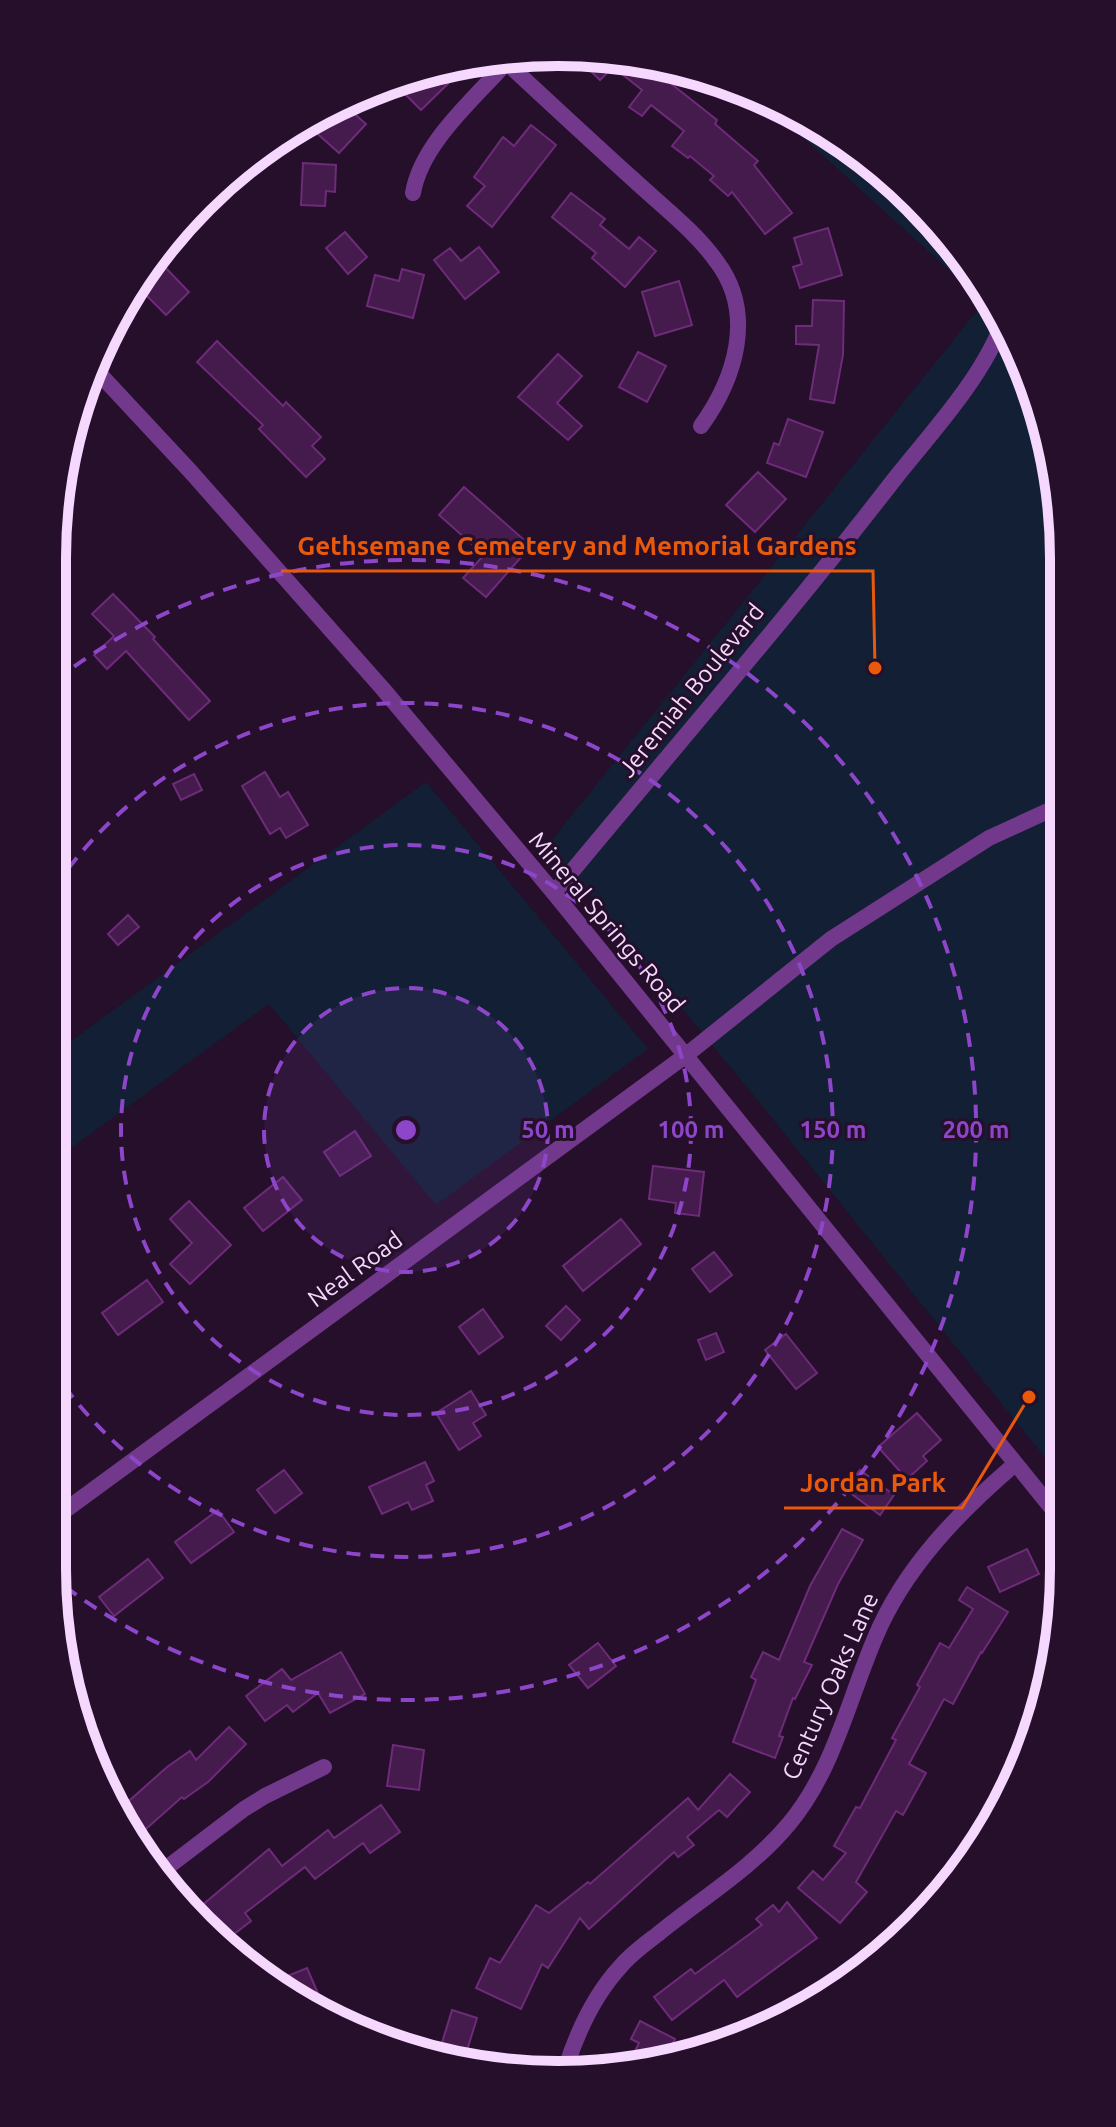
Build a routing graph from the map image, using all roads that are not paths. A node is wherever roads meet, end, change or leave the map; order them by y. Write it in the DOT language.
graph roads {
  1 [pos="511,68"];
  2 [pos="501,69"];
  3 [pos="413,193"];
  4 [pos="996,335"];
  5 [pos="101,375"];
  6 [pos="701,426"];
  7 [pos="1050,810"];
  8 [pos="554,893"];
  9 [pos="685,1056"];
  10 [pos="1015,1464"];
  11 [pos="1050,1506"];
  12 [pos="66,1510"];
  13 [pos="324,1767"];
  14 [pos="167,1868"];
  15 [pos="569,2061"];
  1 -- 6 [label="street"];
  2 -- 3 [label="street"];
  4 -- 8 [label="street, Jeremiah Boulevard"];
  5 -- 8 [label="street, Mineral Springs Road"];
  7 -- 9 [label="street"];
  8 -- 9 [label="street, Mineral Springs Road"];
  9 -- 10 [label="street, Mineral Springs Road"];
  9 -- 12 [label="street, Neal Road"];
  10 -- 11 [label="street, Mineral Springs Road"];
  10 -- 15 [label="street, Century Oaks Lane"];
  13 -- 14 [label="street"];
}
